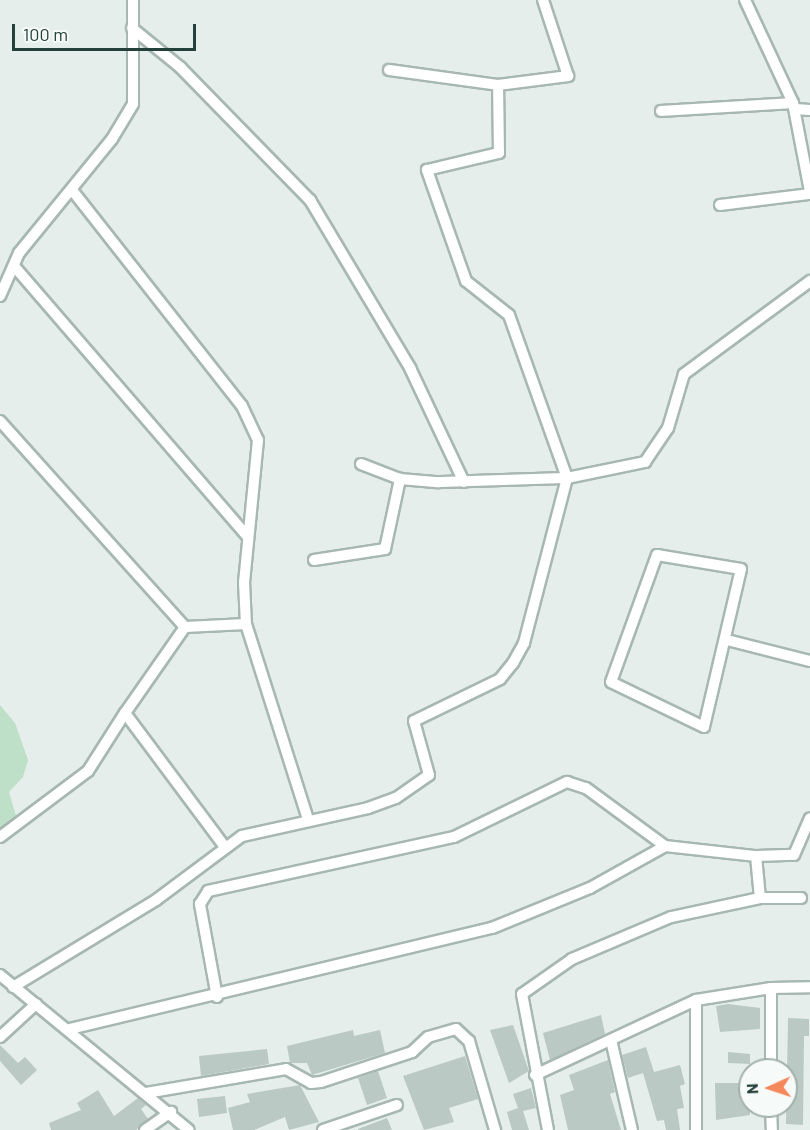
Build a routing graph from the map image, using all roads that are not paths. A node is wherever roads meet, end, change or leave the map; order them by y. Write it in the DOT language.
graph roads {
  1 [pos="133,0"];
  2 [pos="543,0"];
  3 [pos="745,0"];
  4 [pos="132,28"];
  5 [pos="389,70"];
  6 [pos="498,86"];
  7 [pos="794,106"];
  8 [pos="810,110"];
  9 [pos="660,111"];
  10 [pos="72,190"];
  11 [pos="810,193"];
  12 [pos="720,205"];
  13 [pos="14,266"];
  14 [pos="810,281"];
  15 [pos="0,296"];
  16 [pos="0,421"];
  17 [pos="361,464"];
  18 [pos="400,478"];
  19 [pos="567,478"];
  20 [pos="464,482"];
  21 [pos="248,537"];
  22 [pos="314,560"];
  23 [pos="246,624"];
  24 [pos="185,627"];
  25 [pos="727,640"];
  26 [pos="810,661"];
  27 [pos="125,713"];
  28 [pos="810,818"];
  29 [pos="309,820"];
  30 [pos="0,837"];
  31 [pos="224,846"];
  32 [pos="665,846"];
  33 [pos="756,856"];
  34 [pos="760,898"];
  35 [pos="801,898"];
  36 [pos="0,975"];
  37 [pos="13,987"];
  38 [pos="810,987"];
  39 [pos="771,988"];
  40 [pos="218,997"];
  41 [pos="696,1000"];
  42 [pos="36,1004"];
  43 [pos="70,1029"];
  44 [pos="0,1037"];
  45 [pos="610,1040"];
  46 [pos="771,1058"];
  47 [pos="535,1075"];
  48 [pos="146,1093"];
  49 [pos="397,1104"];
  50 [pos="171,1112"];
  51 [pos="145,1130"];
  52 [pos="189,1130"];
  53 [pos="323,1130"];
  54 [pos="495,1130"];
  55 [pos="548,1130"];
  56 [pos="632,1130"];
  57 [pos="696,1130"];
  1 -- 4 [label="street"];
  2 -- 6 [label="street"];
  3 -- 7 [label="street"];
  4 -- 10 [label="street"];
  4 -- 20 [label="street"];
  5 -- 6 [label="street"];
  6 -- 19 [label="street"];
  7 -- 8 [label="street"];
  7 -- 9 [label="street"];
  7 -- 11 [label="street"];
  10 -- 13 [label="street"];
  10 -- 21 [label="street"];
  11 -- 12 [label="street"];
  13 -- 15 [label="street"];
  13 -- 21 [label="street"];
  14 -- 19 [label="street"];
  16 -- 24 [label="street"];
  17 -- 18 [label="street"];
  18 -- 20 [label="street"];
  18 -- 22 [label="street"];
  19 -- 20 [label="street"];
  19 -- 29 [label="street"];
  21 -- 23 [label="street"];
  23 -- 24 [label="street"];
  23 -- 29 [label="street"];
  24 -- 27 [label="street"];
  25 -- 25 [label="street"];
  25 -- 26 [label="street"];
  27 -- 30 [label="street"];
  27 -- 31 [label="street"];
  28 -- 33 [label="street"];
  29 -- 31 [label="street"];
  31 -- 37 [label="street"];
  32 -- 33 [label="street"];
  32 -- 40 [label="street"];
  32 -- 40 [label="street"];
  33 -- 34 [label="street"];
  34 -- 35 [label="street"];
  34 -- 47 [label="street"];
  36 -- 37 [label="street"];
  37 -- 42 [label="street"];
  38 -- 39 [label="street"];
  39 -- 41 [label="street"];
  39 -- 46 [label="street"];
  40 -- 43 [label="street"];
  41 -- 45 [label="street"];
  41 -- 57 [label="street"];
  42 -- 43 [label="street"];
  42 -- 44 [label="street"];
  43 -- 48 [label="street"];
  45 -- 47 [label="street"];
  45 -- 56 [label="street"];
  47 -- 55 [label="street"];
  48 -- 50 [label="street"];
  48 -- 54 [label="street"];
  49 -- 53 [label="street"];
  50 -- 51 [label="street"];
  50 -- 52 [label="street"];
}
